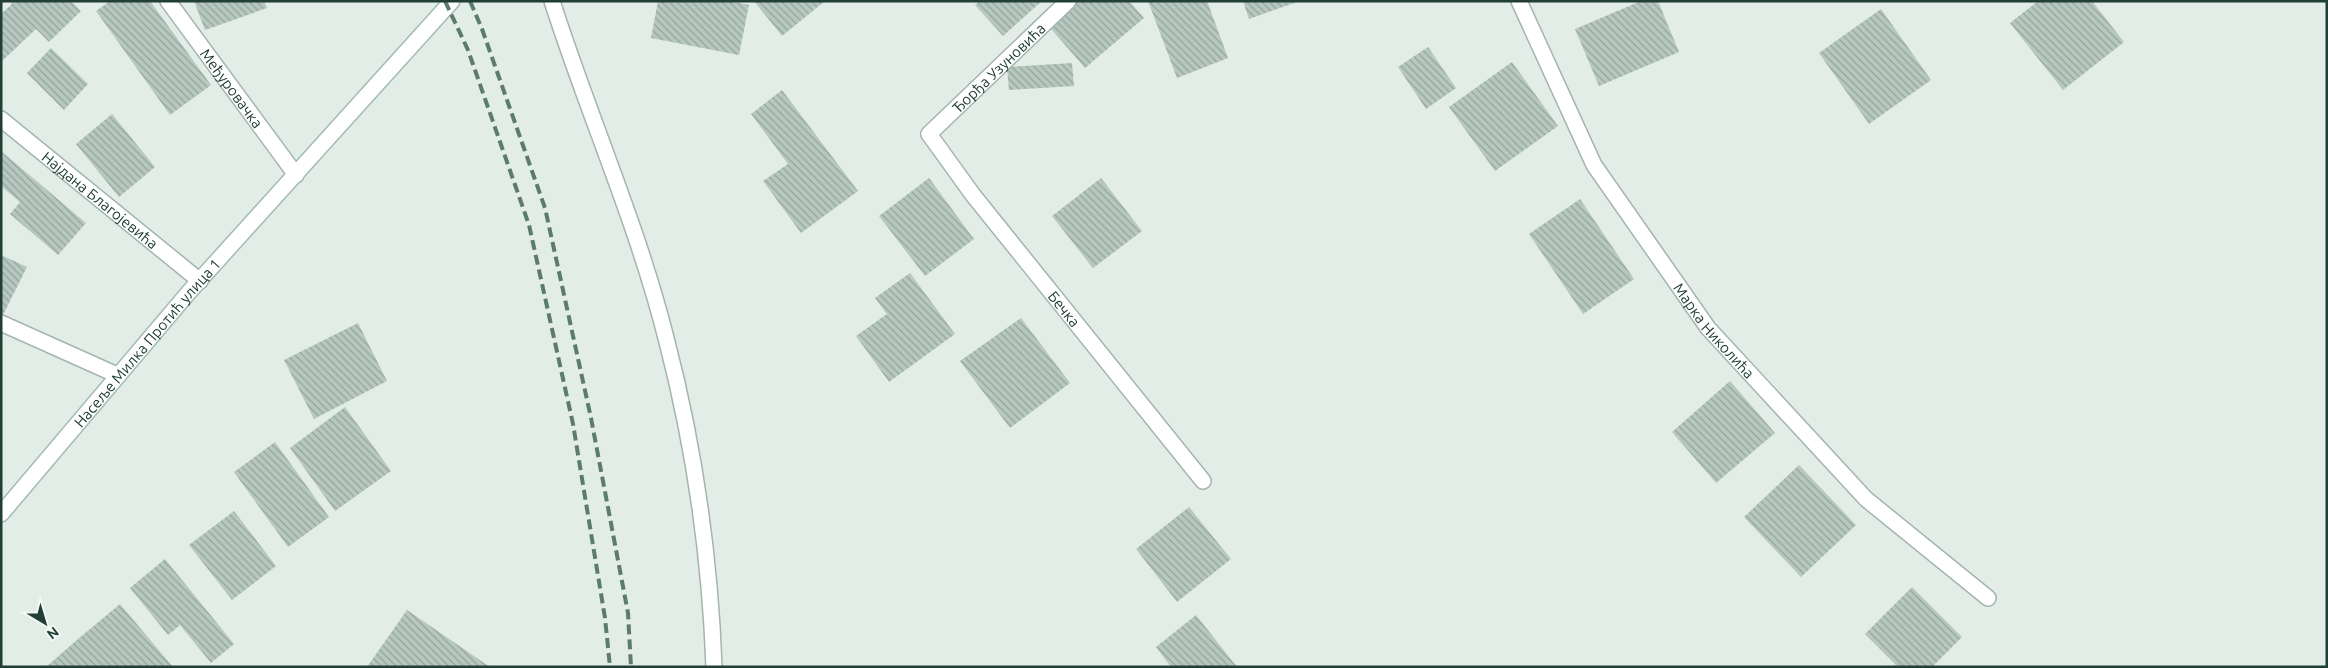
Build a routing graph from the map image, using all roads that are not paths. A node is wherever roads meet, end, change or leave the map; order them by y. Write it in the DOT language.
graph roads {
  1 [pos="168,1"];
  2 [pos="452,1"];
  3 [pos="552,1"];
  4 [pos="1068,1"];
  5 [pos="1519,1"];
  6 [pos="1,118"];
  7 [pos="929,134"];
  8 [pos="296,175"];
  9 [pos="200,281"];
  10 [pos="1,323"];
  11 [pos="118,375"];
  12 [pos="1204,481"];
  13 [pos="1,514"];
  14 [pos="1988,598"];
  15 [pos="714,667"];
  1 -- 8 [label="street, Међуровачка"];
  2 -- 8 [label="street, Насеље Милка Протић улица 1"];
  3 -- 15 [label="street"];
  4 -- 7 [label="street, Ђорђа Узуновића"];
  5 -- 14 [label="street, Марка Николића"];
  6 -- 9 [label="street, Најдана Благојевића"];
  7 -- 12 [label="street, Бечка"];
  8 -- 9 [label="street, Насеље Милка Протић улица 1"];
  9 -- 11 [label="street, Насеље Милка Протић улица 1"];
  10 -- 11 [label="street"];
  11 -- 13 [label="street, Насеље Милка Протић улица 1"];
}
